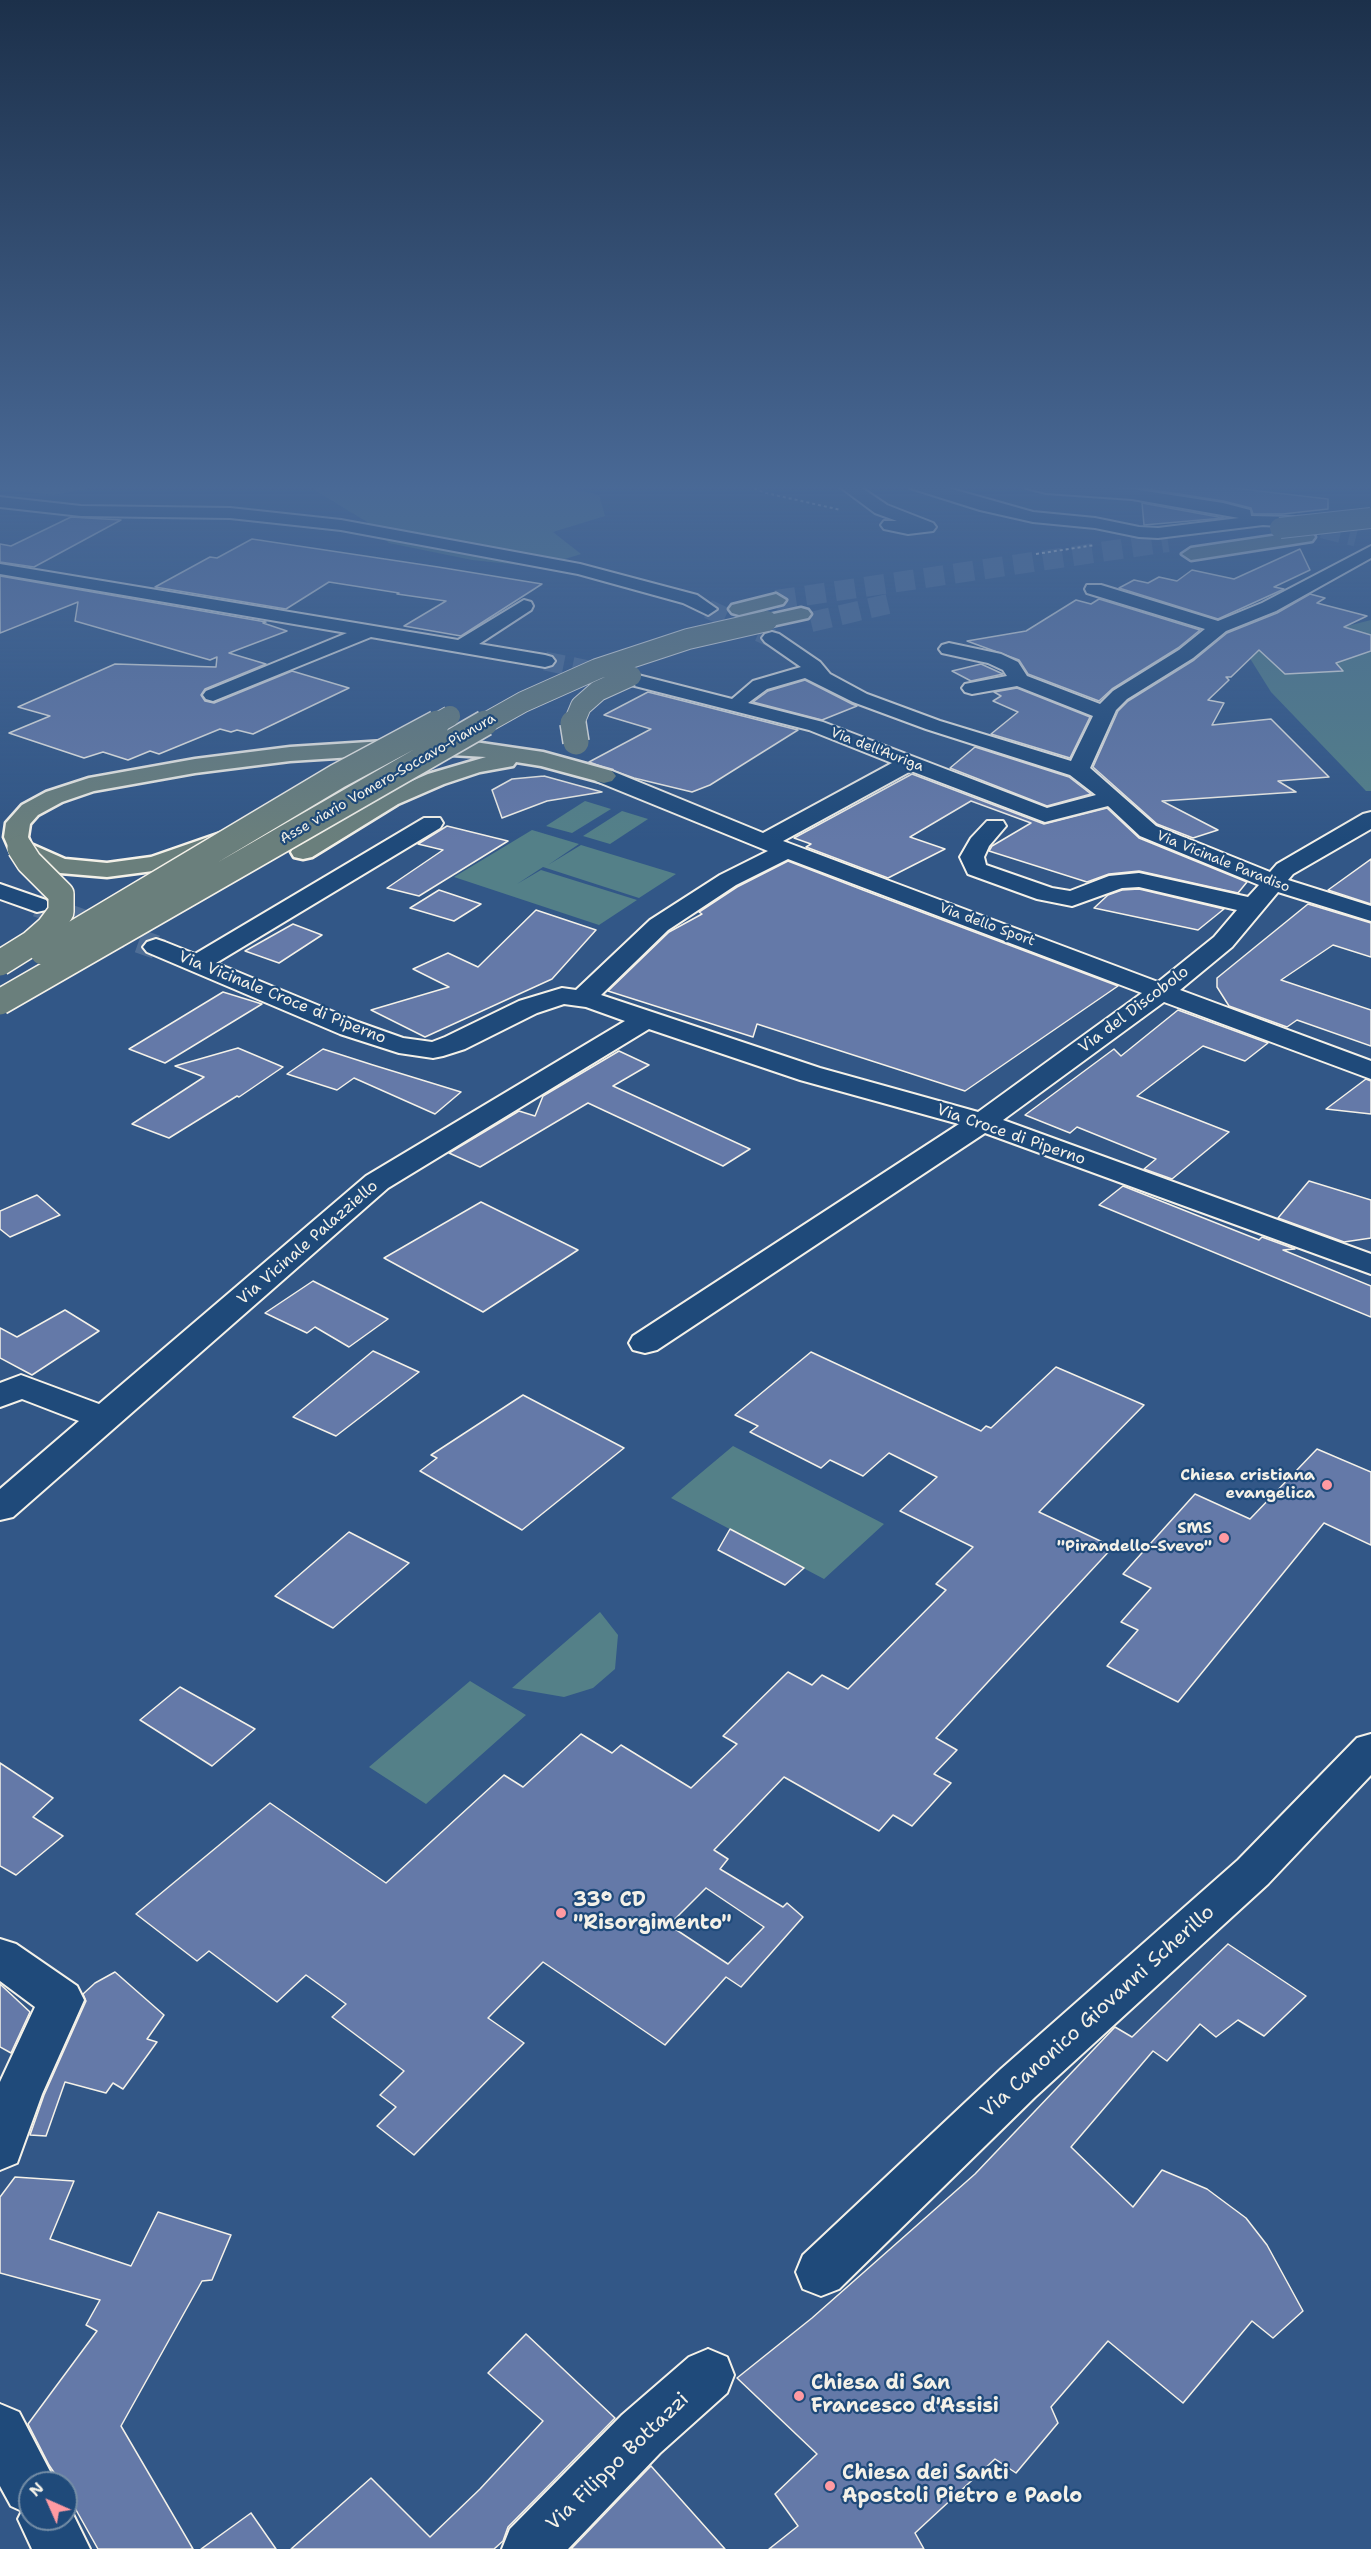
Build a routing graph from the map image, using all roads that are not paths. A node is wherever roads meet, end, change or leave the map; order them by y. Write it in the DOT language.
graph roads {
  1 [pos="203,603"];
  2 [pos="697,603"];
  3 [pos="1140,603"];
  4 [pos="1275,603"];
  5 [pos="524,606"];
  6 [pos="708,609"];
  7 [pos="785,620"];
  8 [pos="1219,627"];
  9 [pos="370,631"];
  10 [pos="463,646"];
  11 [pos="949,649"];
  12 [pos="545,661"];
  13 [pos="824,678"];
  14 [pos="1019,680"];
  15 [pos="638,681"];
  16 [pos="972,688"];
  17 [pos="499,692"];
  18 [pos="213,695"];
  19 [pos="742,698"];
  20 [pos="469,707"];
  21 [pos="1105,713"];
  22 [pos="543,759"];
  23 [pos="909,763"];
  24 [pos="1078,770"];
  25 [pos="604,776"];
  26 [pos="1113,798"];
  27 [pos="1371,819"];
  28 [pos="262,821"];
  29 [pos="432,823"];
  30 [pos="995,826"];
  31 [pos="764,842"];
  32 [pos="20,848"];
  33 [pos="787,851"];
  34 [pos="1273,883"];
  35 [pos="0,891"];
  36 [pos="37,905"];
  37 [pos="1254,906"];
  38 [pos="1371,914"];
  39 [pos="156,947"];
  40 [pos="0,963"];
  41 [pos="195,964"];
  42 [pos="0,977"];
  43 [pos="1162,990"];
  44 [pos="582,999"];
  45 [pos="0,1002"];
  46 [pos="0,1012"];
  47 [pos="645,1020"];
  48 [pos="1371,1071"];
  49 [pos="982,1122"];
  50 [pos="1371,1264"];
  51 [pos="645,1343"];
  52 [pos="0,1396"];
  53 [pos="104,1419"];
  54 [pos="0,1508"];
  55 [pos="1371,1749"];
  56 [pos="0,1957"];
  57 [pos="0,2148"];
  58 [pos="821,2272"];
  59 [pos="708,2375"];
  60 [pos="0,2431"];
  61 [pos="21,2471"];
  62 [pos="52,2531"];
  63 [pos="62,2549"];
  64 [pos="530,2549"];
  1 -- 9 [label="street"];
  2 -- 6 [label="street"];
  3 -- 8 [label="street"];
  4 -- 8 [label="street"];
  5 -- 10 [label="street"];
  7 -- 13 [label="street"];
  7 -- 17 [label="highway, Asse viario Vomero-Soccavo-Pianura"];
  7 -- 25 [label="highway, bridge"];
  7 -- 45 [label="highway, Asse viario Vomero-Soccavo-Pianura, bridge"];
  8 -- 21 [label="street"];
  9 -- 10 [label="street"];
  9 -- 18 [label="street"];
  10 -- 12 [label="street"];
  11 -- 14 [label="street"];
  13 -- 19 [label="street"];
  13 -- 24 [label="street"];
  14 -- 16 [label="street"];
  14 -- 21 [label="street"];
  15 -- 23 [label="street, Via dell'Auriga"];
  20 -- 28 [label="highway, Asse viario Vomero-Soccavo-Pianura, bridge"];
  21 -- 24 [label="street"];
  22 -- 25 [label="highway"];
  22 -- 32 [label="highway"];
  22 -- 46 [label="highway"];
  23 -- 26 [label="street, Via dell'Auriga"];
  23 -- 31 [label="street"];
  24 -- 26 [label="street, Via Vicinale Paradiso"];
  25 -- 31 [label="street, Via dello Sport"];
  26 -- 34 [label="street, Via Vicinale Paradiso"];
  27 -- 34 [label="street, Via del Discobolo"];
  28 -- 32 [label="highway, bridge"];
  28 -- 42 [label="highway, Asse viario Vomero-Soccavo-Pianura, bridge"];
  29 -- 41 [label="street"];
  30 -- 37 [label="street"];
  31 -- 33 [label="street, Via dello Sport"];
  32 -- 40 [label="highway, bridge"];
  33 -- 43 [label="street, Via dello Sport"];
  33 -- 44 [label="street"];
  34 -- 37 [label="street, Via del Discobolo"];
  34 -- 38 [label="street, Via Vicinale Paradiso"];
  35 -- 36 [label="street"];
  37 -- 43 [label="street, Via del Discobolo"];
  39 -- 41 [label="street, Via Vicinale Croce di Piperno"];
  41 -- 44 [label="street, Via Vicinale Croce di Piperno"];
  43 -- 48 [label="street, Via dello Sport"];
  43 -- 49 [label="street, Via del Discobolo"];
  44 -- 47 [label="street, Via Vicinale Croce di Piperno"];
  47 -- 49 [label="street, Via Croce di Piperno"];
  47 -- 53 [label="street, Via Vicinale Palazziello"];
  49 -- 50 [label="street, Via Croce di Piperno"];
  49 -- 51 [label="street, Via del Discobolo"];
  52 -- 53 [label="street"];
  53 -- 54 [label="street, Via Vicinale Palazziello"];
  55 -- 58 [label="street, Via Canonico Giovanni Scherillo"];
  56 -- 57 [label="street"];
  59 -- 64 [label="street, Via Filippo Bottazzi"];
  60 -- 61 [label="street"];
  62 -- 63 [label="street"];
}
